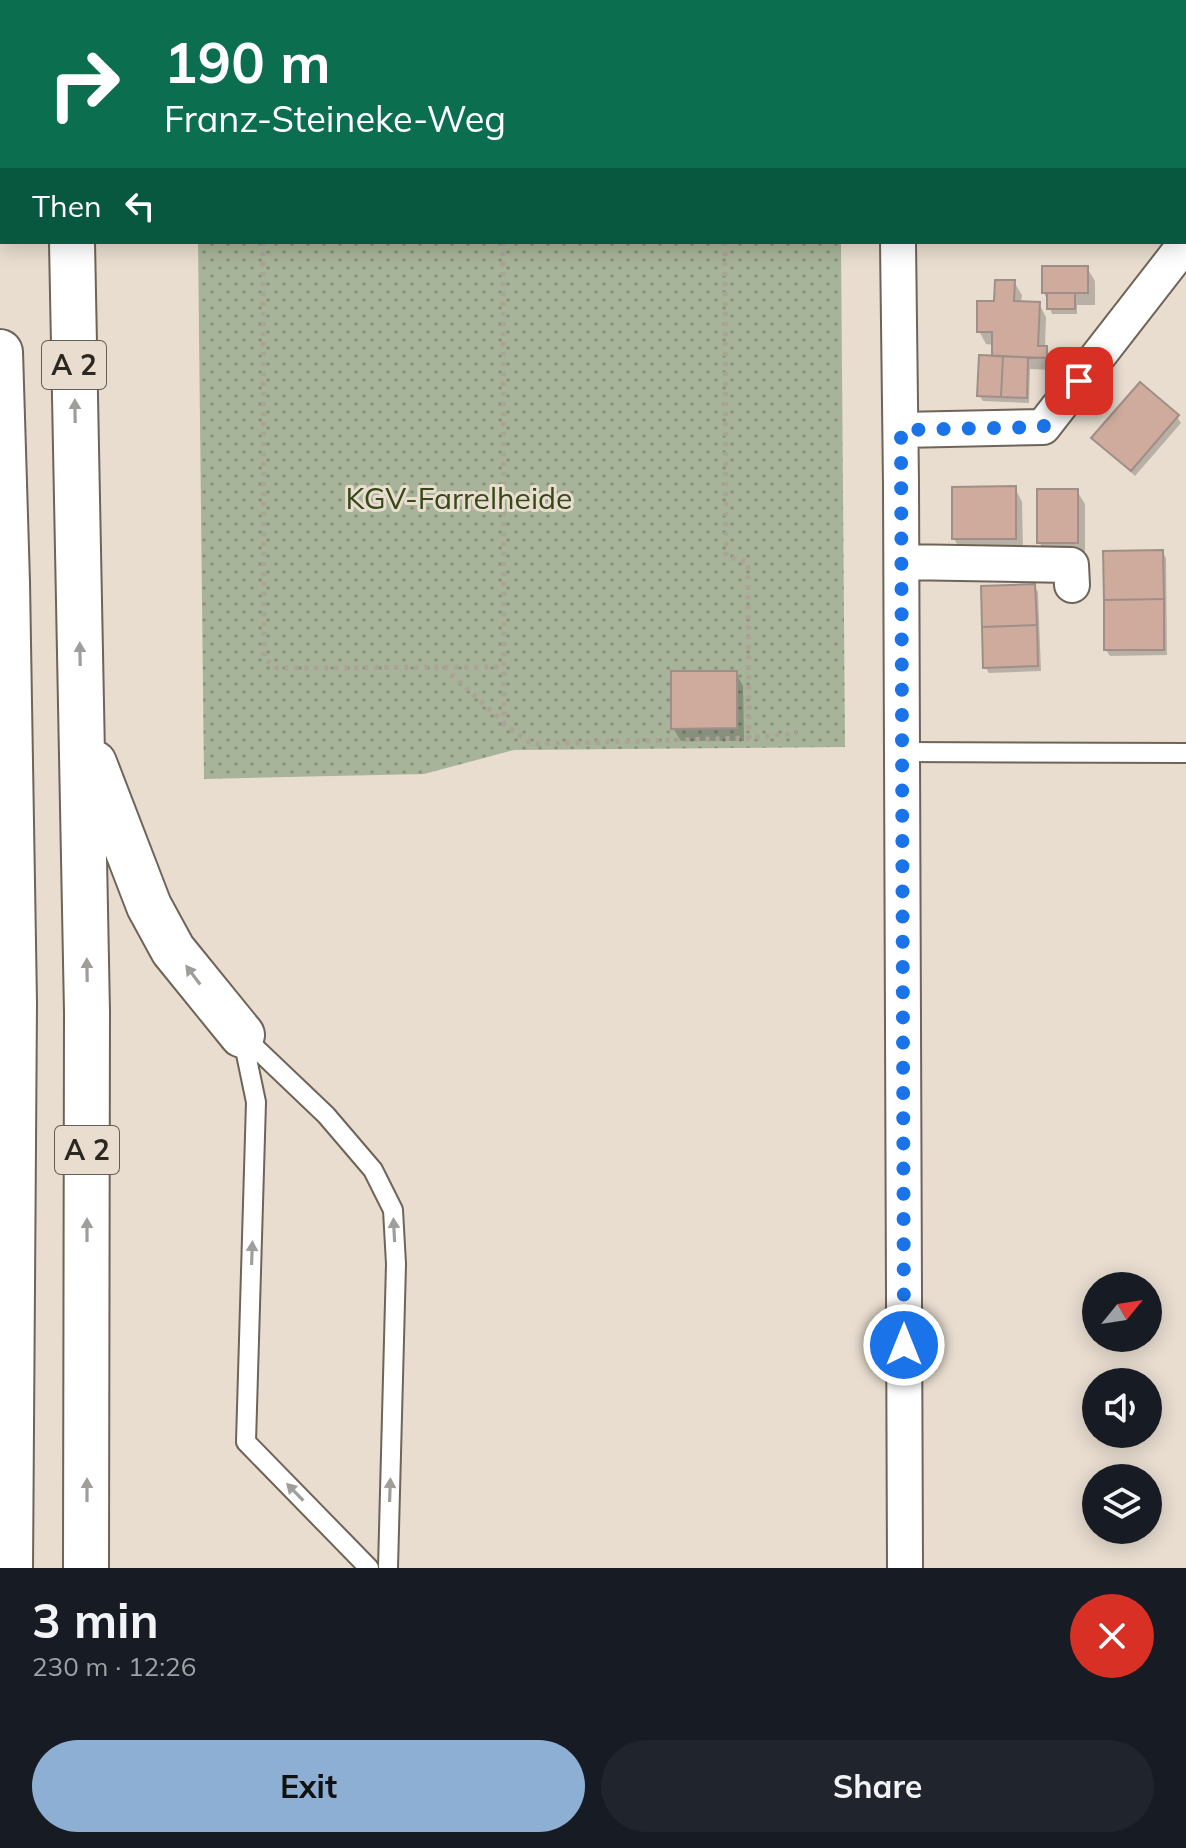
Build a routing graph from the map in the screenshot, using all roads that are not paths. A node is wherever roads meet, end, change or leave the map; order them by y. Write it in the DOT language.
graph roads {
  1 [pos="72,244"];
  2 [pos="898,244"];
  3 [pos="1185,244"];
  4 [pos="0,352"];
  5 [pos="901,430"];
  6 [pos="902,562"];
  7 [pos="1072,585"];
  8 [pos="82,732"];
  9 [pos="901,752"];
  10 [pos="1186,753"];
  11 [pos="242,1035"];
  12 [pos="6,1493"];
  13 [pos="10,1568"];
  14 [pos="86,1568"];
  15 [pos="369,1568"];
  16 [pos="388,1568"];
  17 [pos="905,1568"];
  8 -- 1 [label="highway, A 2, one-way"];
  2 -- 5 [label="street"];
  3 -- 5 [label="street"];
  4 -- 12 [label="highway, A 2"];
  5 -- 6 [label="street"];
  6 -- 7 [label="street"];
  6 -- 9 [label="street"];
  11 -- 8 [label="highway, one-way"];
  14 -- 8 [label="highway, A 2, one-way"];
  9 -- 10 [label="lane"];
  9 -- 17 [label="street"];
  15 -- 11 [label="lane, one-way"];
  16 -- 11 [label="lane, one-way"];
  12 -- 13 [label="highway, A 2"];
}
